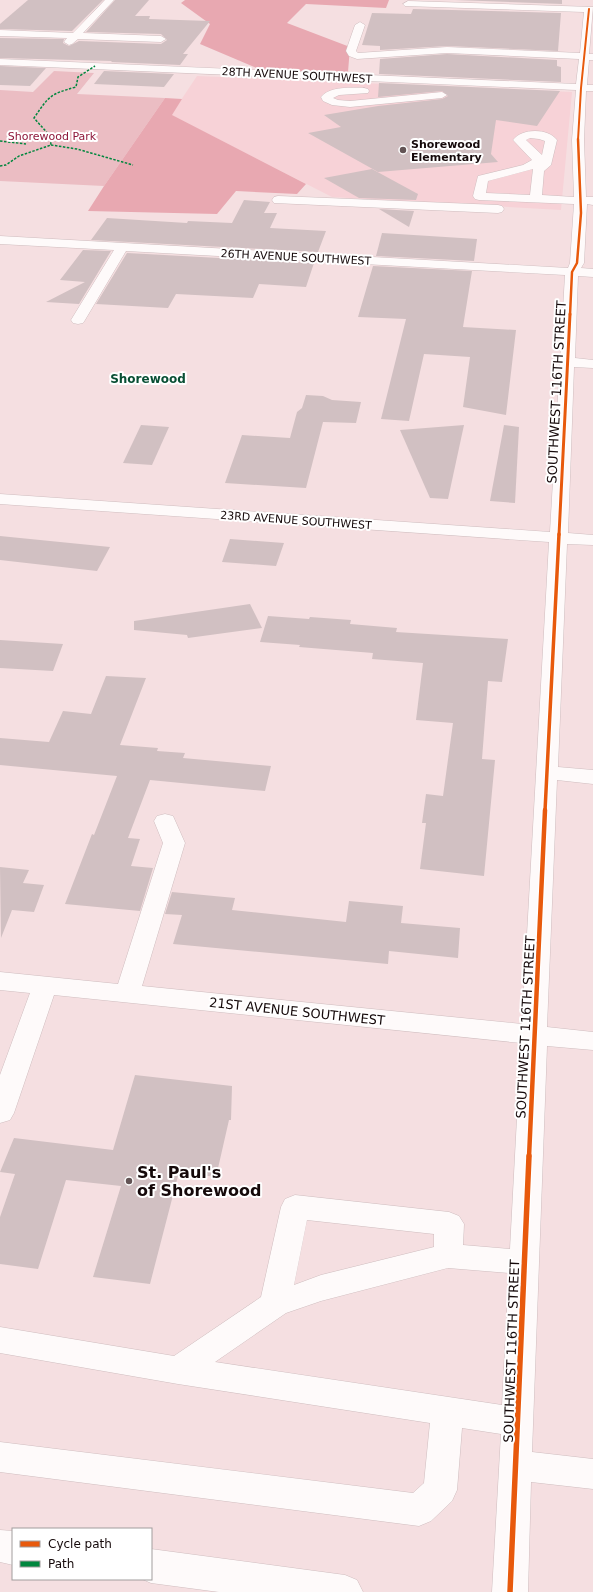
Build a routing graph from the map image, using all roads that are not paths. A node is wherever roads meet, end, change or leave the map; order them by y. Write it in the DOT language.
graph roads {
  1 [pos="110,0"];
  2 [pos="494,3"];
  3 [pos="408,4"];
  4 [pos="591,9"];
  5 [pos="360,25"];
  6 [pos="0,33"];
  7 [pos="76,36"];
  8 [pos="161,39"];
  9 [pos="588,56"];
  10 [pos="0,62"];
  11 [pos="48,64"];
  12 [pos="536,86"];
  13 [pos="587,88"];
  14 [pos="442,94"];
  15 [pos="456,95"];
  16 [pos="507,95"];
  17 [pos="536,199"];
  18 [pos="278,200"];
  19 [pos="585,205"];
  20 [pos="512,210"];
  21 [pos="567,212"];
  22 [pos="0,240"];
  23 [pos="122,247"];
  24 [pos="583,273"];
  25 [pos="78,320"];
  26 [pos="568,362"];
  27 [pos="593,364"];
  28 [pos="0,499"];
  29 [pos="560,539"];
  30 [pos="593,540"];
  31 [pos="548,773"];
  32 [pos="593,777"];
  33 [pos="165,821"];
  34 [pos="0,981"];
  35 [pos="45,986"];
  36 [pos="127,994"];
  37 [pos="534,1034"];
  38 [pos="593,1041"];
  39 [pos="0,1113"];
  40 [pos="448,1256"];
  41 [pos="524,1262"];
  42 [pos="275,1304"];
  43 [pos="0,1340"];
  44 [pos="178,1370"];
  45 [pos="447,1412"];
  46 [pos="518,1422"];
  47 [pos="0,1457"];
  48 [pos="516,1465"];
  49 [pos="593,1474"];
  50 [pos="0,1546"];
  51 [pos="12,1548"];
  52 [pos="152,1566"];
  53 [pos="345,1592"];
  54 [pos="510,1592"];
  1 -- 7 [label="street"];
  2 -- 3 [label="street"];
  2 -- 4 [label="street"];
  4 -- 9 [label="street, SOUTHWEST 116TH STREET"];
  5 -- 9 [label="street"];
  6 -- 7 [label="street"];
  7 -- 8 [label="street"];
  7 -- 11 [label="street"];
  9 -- 13 [label="street, SOUTHWEST 116TH STREET"];
  10 -- 11 [label="street, 28TH AVENUE SOUTHWEST"];
  11 -- 12 [label="street, 28TH AVENUE SOUTHWEST"];
  12 -- 13 [label="street, 28TH AVENUE SOUTHWEST"];
  12 -- 16 [label="street"];
  13 -- 19 [label="street, SOUTHWEST 116TH STREET"];
  14 -- 14 [label="street"];
  14 -- 15 [label="street"];
  17 -- 17 [label="street"];
  17 -- 19 [label="street"];
  18 -- 20 [label="street"];
  19 -- 21 [label="street"];
  19 -- 24 [label="street, SOUTHWEST 116TH STREET"];
  22 -- 23 [label="street, 26TH AVENUE SOUTHWEST"];
  23 -- 24 [label="street, 26TH AVENUE SOUTHWEST"];
  23 -- 25 [label="street"];
  24 -- 26 [label="street, SOUTHWEST 116TH STREET"];
  26 -- 27 [label="street"];
  26 -- 29 [label="street, SOUTHWEST 116TH STREET"];
  28 -- 29 [label="street, 23RD AVENUE SOUTHWEST"];
  29 -- 30 [label="street, 23RD AVENUE SOUTHWEST"];
  29 -- 31 [label="street, SOUTHWEST 116TH STREET"];
  31 -- 32 [label="street"];
  31 -- 37 [label="street, SOUTHWEST 116TH STREET"];
  33 -- 36 [label="street"];
  34 -- 35 [label="street, 21ST AVENUE SOUTHWEST"];
  35 -- 36 [label="street, 21ST AVENUE SOUTHWEST"];
  35 -- 39 [label="street"];
  36 -- 37 [label="street, 21ST AVENUE SOUTHWEST"];
  37 -- 38 [label="street, 21ST AVENUE SOUTHWEST"];
  37 -- 41 [label="street, SOUTHWEST 116TH STREET"];
  40 -- 41 [label="street"];
  40 -- 42 [label="street"];
  40 -- 42 [label="street"];
  41 -- 46 [label="street, SOUTHWEST 116TH STREET"];
  42 -- 44 [label="street"];
  43 -- 44 [label="street"];
  44 -- 45 [label="street"];
  45 -- 46 [label="street"];
  45 -- 47 [label="street"];
  46 -- 48 [label="street, SOUTHWEST 116TH STREET"];
  48 -- 49 [label="street"];
  48 -- 54 [label="street, SOUTHWEST 116TH STREET"];
  50 -- 51 [label="street"];
  52 -- 53 [label="street"];
}
